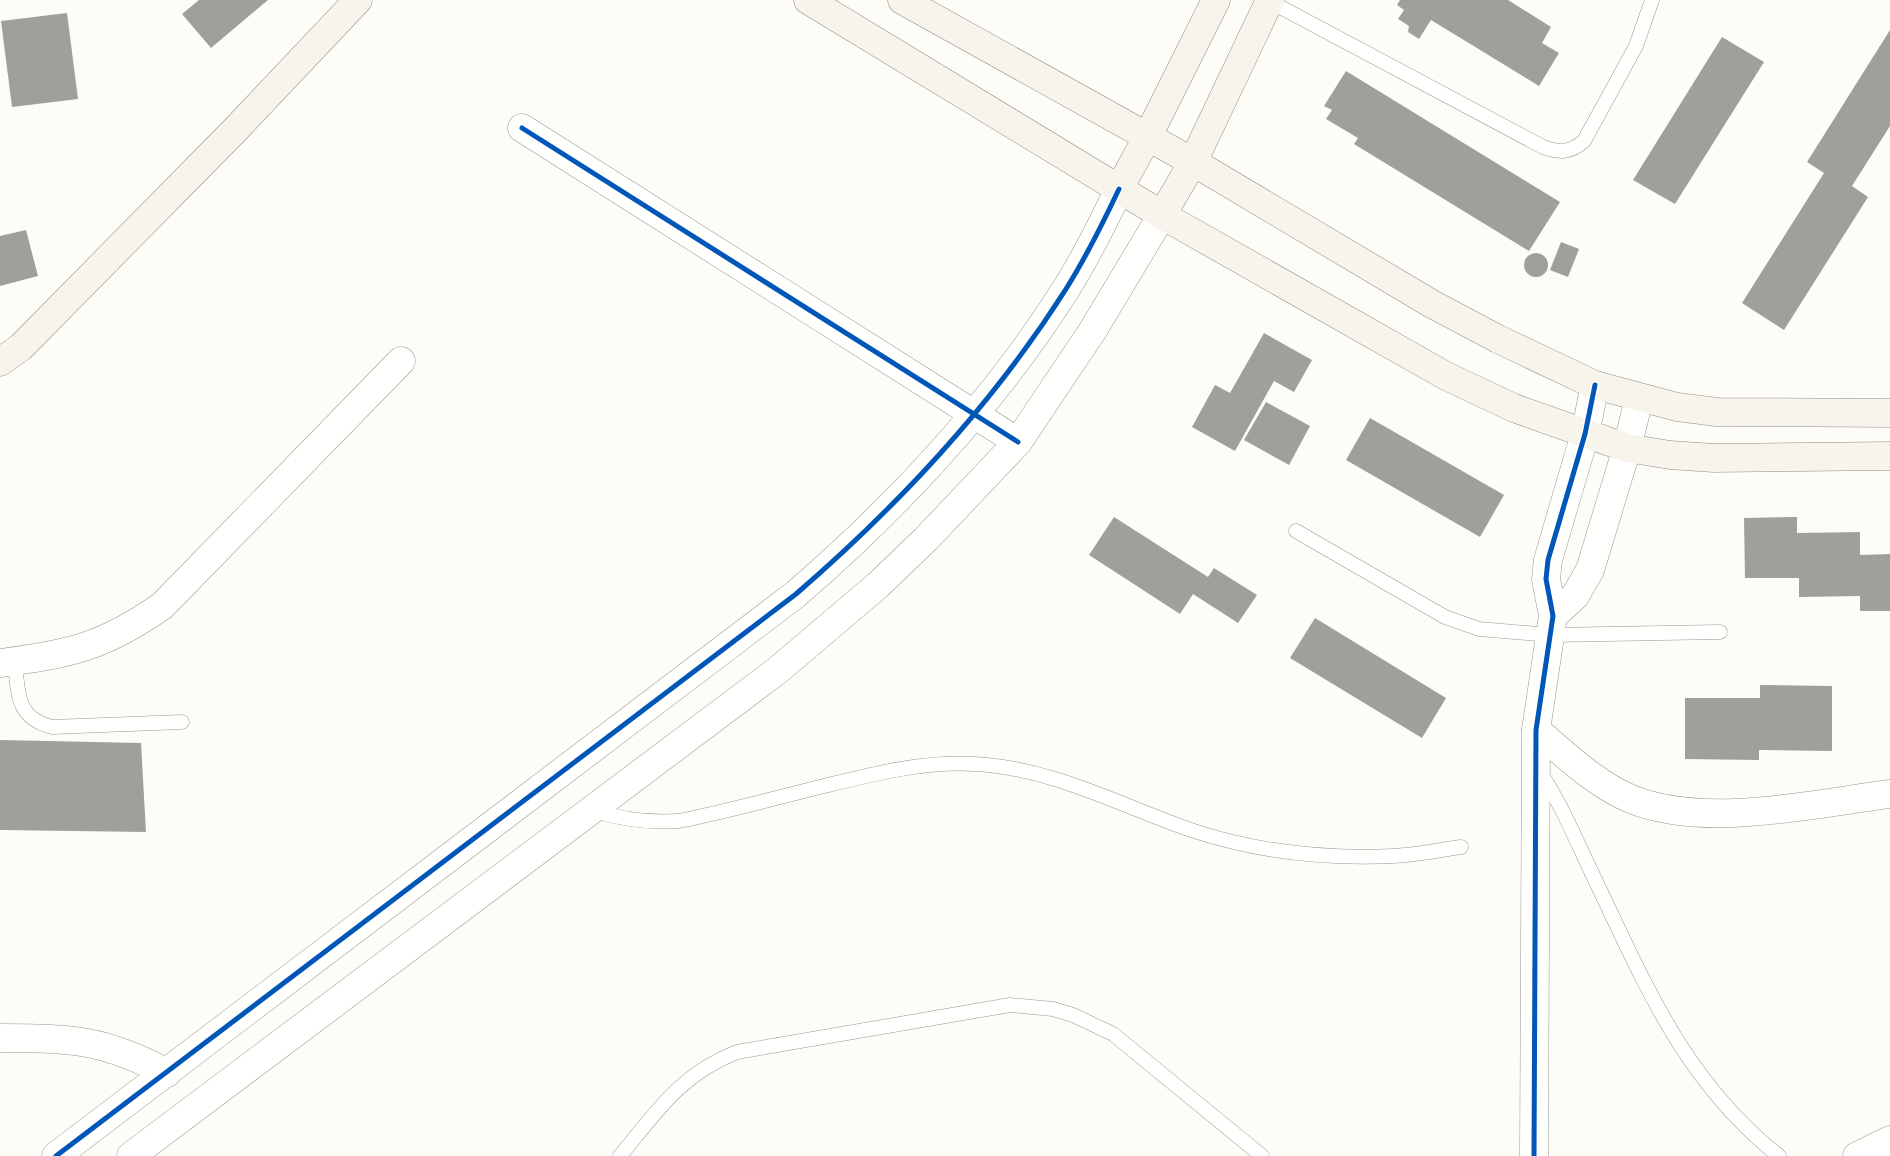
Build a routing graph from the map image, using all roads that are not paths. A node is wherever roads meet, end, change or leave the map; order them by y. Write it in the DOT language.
graph roads {
  1 [pos="358,0"];
  2 [pos="808,0"];
  3 [pos="902,0"];
  4 [pos="1216,0"];
  5 [pos="1652,0"];
  6 [pos="1270,1"];
  7 [pos="522,128"];
  8 [pos="1148,136"];
  9 [pos="1194,162"];
  10 [pos="1119,188"];
  11 [pos="1162,215"];
  12 [pos="401,360"];
  13 [pos="0,362"];
  14 [pos="1595,385"];
  15 [pos="1639,399"];
  16 [pos="1890,413"];
  17 [pos="974,414"];
  18 [pos="1584,434"];
  19 [pos="1018,442"];
  20 [pos="1627,448"];
  21 [pos="1890,456"];
  22 [pos="1296,530"];
  23 [pos="1552,626"];
  24 [pos="1720,632"];
  25 [pos="8,662"];
  26 [pos="182,722"];
  27 [pos="1536,730"];
  28 [pos="1536,766"];
  29 [pos="1890,794"];
  30 [pos="592,810"];
  31 [pos="1461,848"];
  32 [pos="0,1038"];
  33 [pos="167,1073"];
  34 [pos="1890,1140"];
  35 [pos="56,1156"];
  36 [pos="131,1156"];
  37 [pos="620,1156"];
  38 [pos="1262,1156"];
  39 [pos="1534,1156"];
  40 [pos="1779,1156"];
  41 [pos="1857,1156"];
  1 -- 13 [label="main road"];
  2 -- 10 [label="main road"];
  3 -- 8 [label="main road"];
  4 -- 8 [label="main road"];
  5 -- 6 [label="lane"];
  6 -- 9 [label="main road"];
  7 -- 17 [label="street"];
  8 -- 9 [label="main road"];
  8 -- 10 [label="main road"];
  9 -- 11 [label="main road"];
  9 -- 14 [label="main road"];
  10 -- 11 [label="main road"];
  10 -- 17 [label="street"];
  11 -- 18 [label="main road"];
  11 -- 19 [label="street"];
  12 -- 25 [label="street"];
  14 -- 15 [label="main road"];
  14 -- 18 [label="street"];
  15 -- 16 [label="main road"];
  15 -- 20 [label="street"];
  17 -- 19 [label="street"];
  17 -- 33 [label="street"];
  18 -- 20 [label="main road"];
  18 -- 23 [label="street"];
  19 -- 30 [label="street"];
  20 -- 21 [label="main road"];
  20 -- 23 [label="street"];
  22 -- 23 [label="lane"];
  23 -- 24 [label="lane"];
  23 -- 27 [label="street"];
  25 -- 26 [label="lane"];
  27 -- 28 [label="street"];
  27 -- 29 [label="street"];
  28 -- 39 [label="street"];
  28 -- 40 [label="lane"];
  30 -- 31 [label="lane"];
  30 -- 36 [label="street"];
  32 -- 33 [label="street"];
  33 -- 35 [label="street"];
  34 -- 41 [label="street"];
  37 -- 38 [label="lane"];
}
